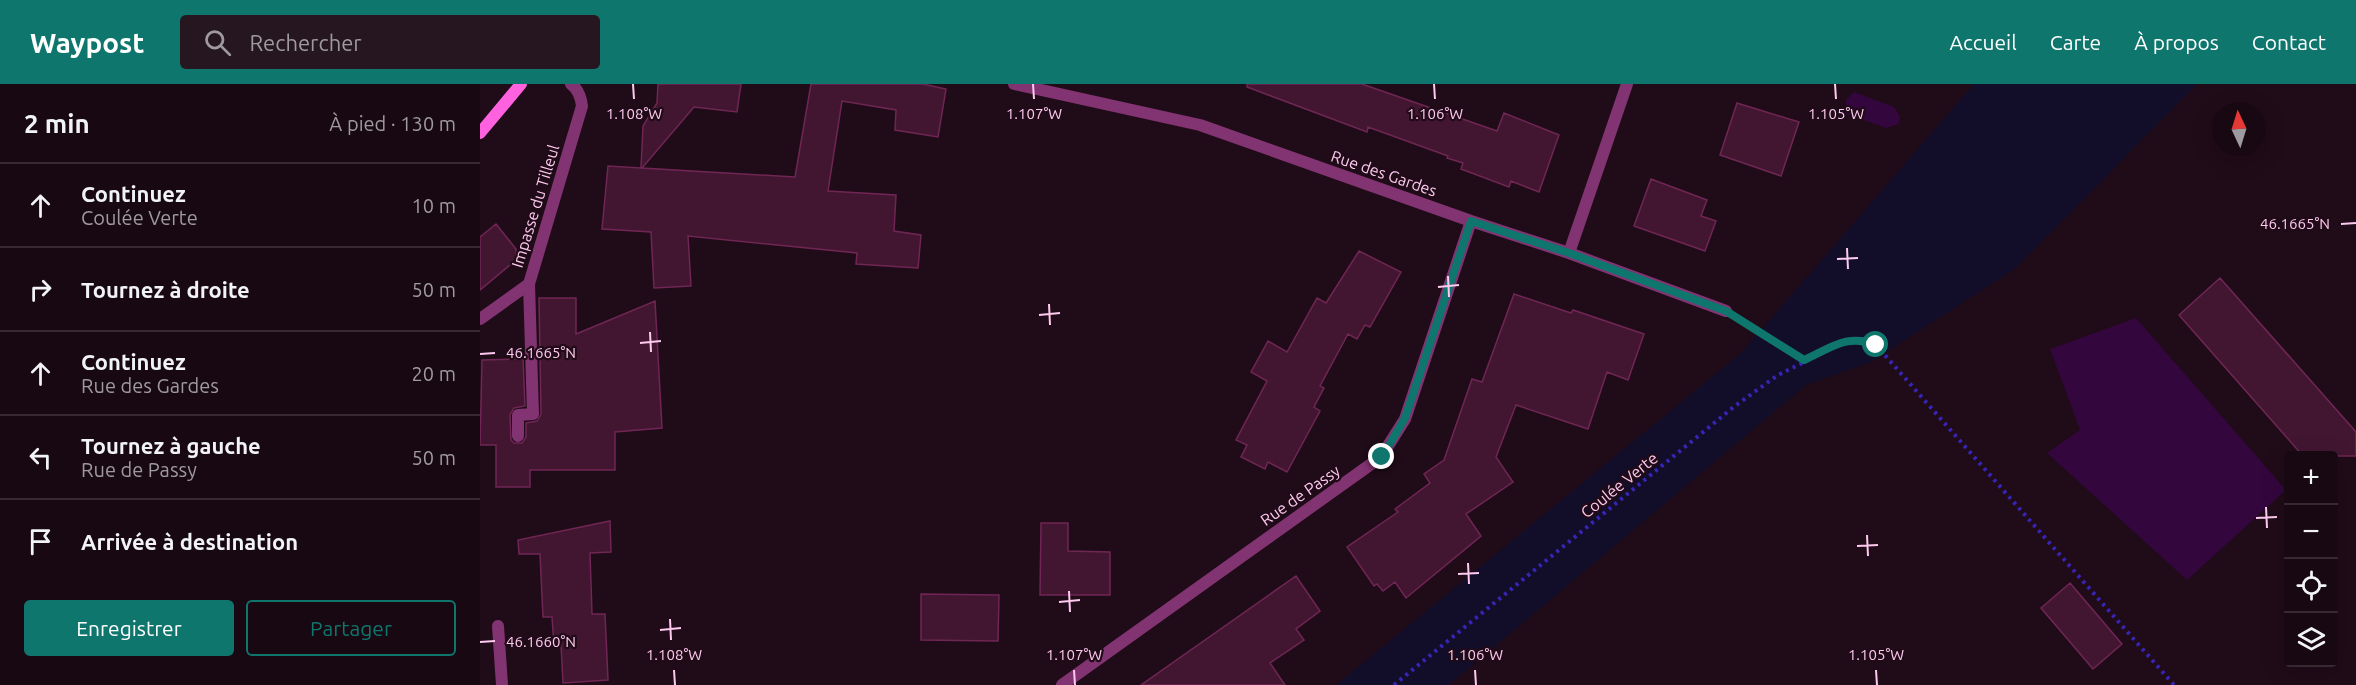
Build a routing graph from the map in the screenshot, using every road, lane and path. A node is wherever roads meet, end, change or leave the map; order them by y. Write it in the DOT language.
graph roads {
  1 [pos="521,84"];
  2 [pos="571,84"];
  3 [pos="1014,84"];
  4 [pos="1627,84"];
  5 [pos="480,133"];
  6 [pos="1471,221"];
  7 [pos="1569,253"];
  8 [pos="529,284"];
  9 [pos="1726,311"];
  10 [pos="480,319"];
  11 [pos="1804,360"];
  12 [pos="518,436"];
  13 [pos="498,626"];
  14 [pos="502,685"];
  15 [pos="1062,685"];
  16 [pos="1394,685"];
  17 [pos="2174,685"];
  1 -- 5 [label="street"];
  2 -- 8 [label="street, Impasse du Tilleul"];
  3 -- 6 [label="street, Rue des Gardes"];
  4 -- 7 [label="street"];
  6 -- 7 [label="street, Rue des Gardes"];
  6 -- 15 [label="street, Rue de Passy"];
  7 -- 9 [label="street, Rue des Gardes"];
  8 -- 10 [label="street"];
  8 -- 12 [label="street, Impasse du Tilleul"];
  9 -- 11 [label="path"];
  11 -- 16 [label="path, Coulée Verte"];
  11 -- 17 [label="path, Coulée Verte"];
  13 -- 14 [label="street"];
}
